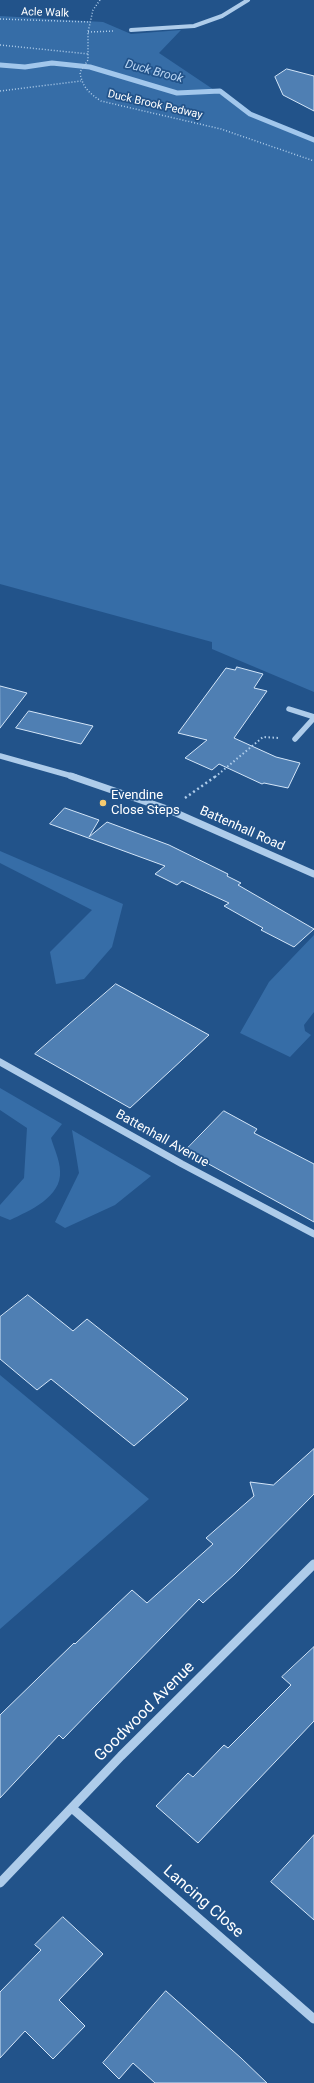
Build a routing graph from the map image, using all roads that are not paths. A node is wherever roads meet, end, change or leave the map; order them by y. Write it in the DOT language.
graph roads {
  1 [pos="248,0"];
  2 [pos="131,30"];
  3 [pos="289,709"];
  4 [pos="314,718"];
  5 [pos="295,739"];
  6 [pos="0,756"];
  7 [pos="314,874"];
  8 [pos="2,1065"];
  9 [pos="314,1234"];
  10 [pos="314,1564"];
  11 [pos="72,1808"];
  12 [pos="0,1883"];
  13 [pos="314,2019"];
  1 -- 2 [label="street"];
  3 -- 4 [label="street"];
  4 -- 5 [label="street"];
  6 -- 7 [label="street, Battenhall Road"];
  8 -- 9 [label="street, Battenhall Avenue"];
  10 -- 11 [label="street, Goodwood Avenue"];
  11 -- 12 [label="street, Goodwood Avenue"];
  11 -- 13 [label="street, Lancing Close"];
}
